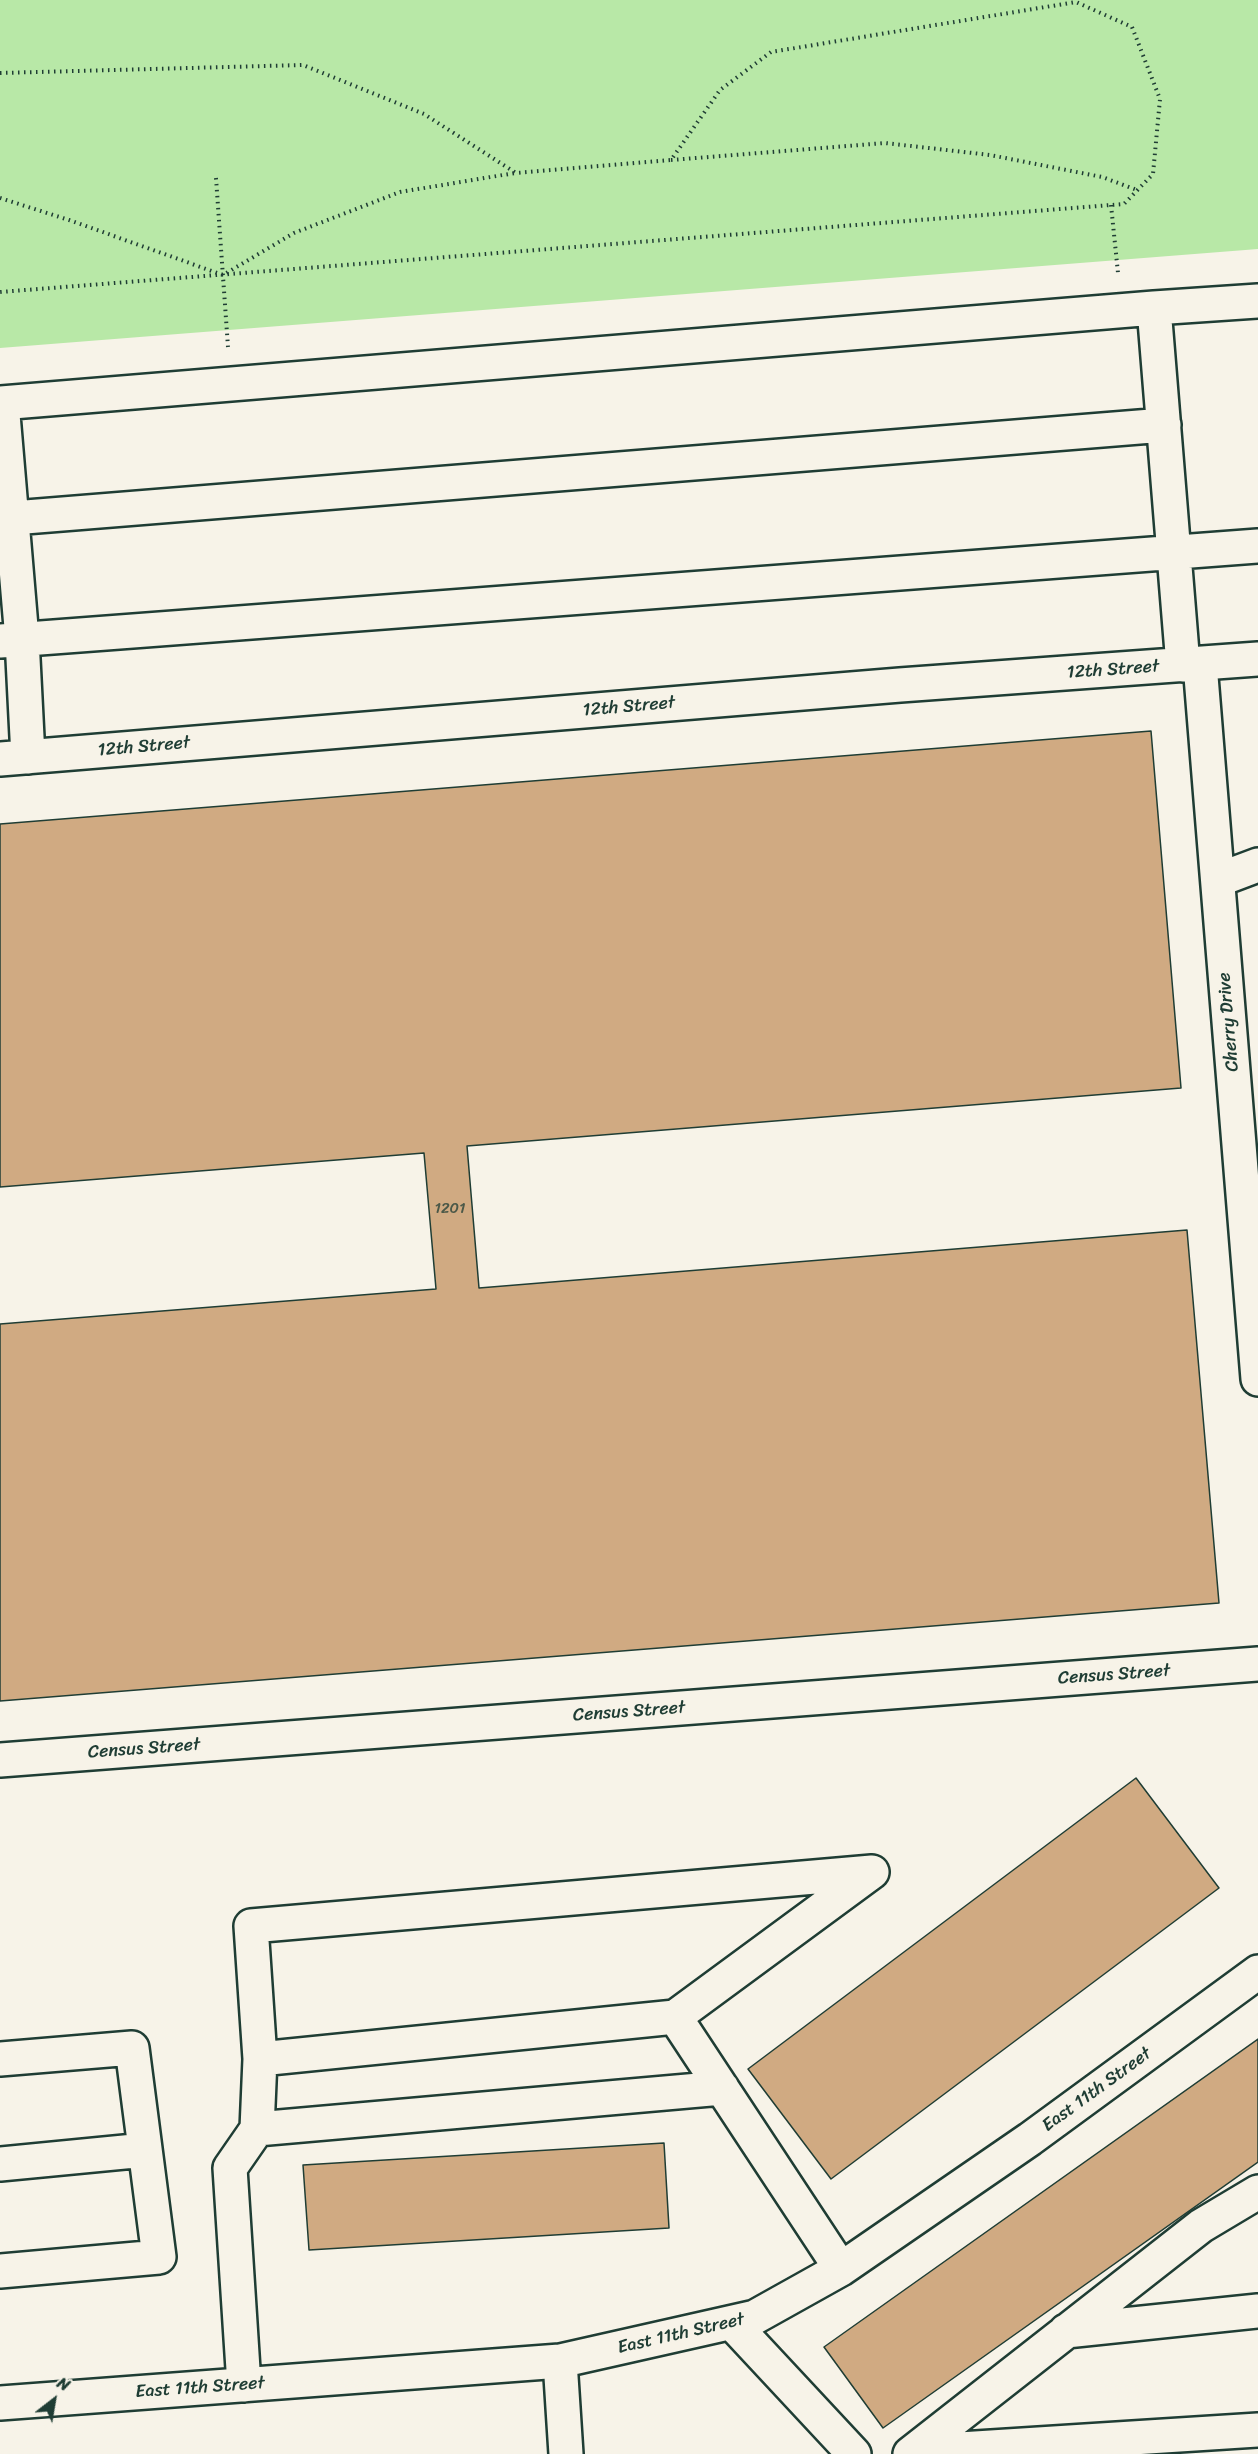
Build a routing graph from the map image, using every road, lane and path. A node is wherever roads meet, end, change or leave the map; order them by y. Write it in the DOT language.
graph roads {
  1 [pos="0,73"];
  2 [pos="671,160"];
  3 [pos="516,172"];
  4 [pos="216,178"];
  5 [pos="1137,190"];
  6 [pos="0,198"];
  7 [pos="1111,205"];
  8 [pos="223,275"];
  9 [pos="0,292"];
  10 [pos="1258,301"];
  11 [pos="1154,308"];
  12 [pos="1122,311"];
  13 [pos="231,384"];
  14 [pos="1,403"];
  15 [pos="1164,425"];
  16 [pos="6,519"];
  17 [pos="1258,546"];
  18 [pos="1173,551"];
  19 [pos="11,640"];
  20 [pos="1258,659"];
  21 [pos="1191,665"];
  22 [pos="14,758"];
  23 [pos="1258,865"];
  24 [pos="1218,880"];
  25 [pos="1247,1103"];
  26 [pos="1251,1191"];
  27 [pos="1258,1379"];
  28 [pos="1258,1664"];
  29 [pos="0,1760"];
  30 [pos="1258,1972"];
  31 [pos="675,2017"];
  32 [pos="0,2059"];
  33 [pos="260,2059"];
  34 [pos="722,2088"];
  35 [pos="257,2128"];
  36 [pos="145,2150"];
  37 [pos="0,2164"];
  38 [pos="1258,2192"];
  39 [pos="841,2269"];
  40 [pos="0,2271"];
  41 [pos="1258,2311"];
  42 [pos="732,2323"];
  43 [pos="1066,2331"];
  44 [pos="560,2361"];
  45 [pos="244,2385"];
  46 [pos="0,2403"];
  47 [pos="1258,2430"];
  48 [pos="912,2453"];
  49 [pos="566,2454"];
  50 [pos="854,2454"];
  1 -- 3 [label="path"];
  2 -- 3 [label="path"];
  2 -- 5 [label="path"];
  2 -- 5 [label="path"];
  3 -- 8 [label="path"];
  4 -- 8 [label="path"];
  5 -- 7 [label="path"];
  6 -- 8 [label="path"];
  7 -- 8 [label="path"];
  7 -- 12 [label="path"];
  8 -- 9 [label="path"];
  8 -- 13 [label="path"];
  10 -- 11 [label="street"];
  11 -- 12 [label="street"];
  11 -- 15 [label="street, Cherry Drive"];
  12 -- 13 [label="street"];
  13 -- 14 [label="street"];
  14 -- 16 [label="street"];
  15 -- 16 [label="street"];
  15 -- 18 [label="street, Cherry Drive"];
  16 -- 19 [label="street"];
  17 -- 18 [label="street"];
  18 -- 19 [label="street"];
  18 -- 21 [label="street, Cherry Drive"];
  19 -- 22 [label="street"];
  20 -- 21 [label="street, 12th Street"];
  21 -- 22 [label="street, 12th Street"];
  21 -- 24 [label="street, Cherry Drive"];
  23 -- 24 [label="street"];
  24 -- 25 [label="street, Cherry Drive"];
  25 -- 26 [label="street, Cherry Drive"];
  26 -- 27 [label="street, Cherry Drive"];
  28 -- 29 [label="street, Census Street"];
  30 -- 39 [label="street, East 11th Street"];
  31 -- 33 [label="street"];
  31 -- 33 [label="street"];
  31 -- 34 [label="street"];
  32 -- 36 [label="street"];
  33 -- 35 [label="street"];
  34 -- 35 [label="street"];
  34 -- 39 [label="street"];
  35 -- 45 [label="street"];
  36 -- 37 [label="street"];
  36 -- 40 [label="street"];
  38 -- 43 [label="street"];
  39 -- 42 [label="street, East 11th Street"];
  41 -- 43 [label="street"];
  42 -- 44 [label="street, East 11th Street"];
  42 -- 50 [label="street"];
  43 -- 48 [label="street"];
  44 -- 45 [label="street, East 11th Street"];
  44 -- 49 [label="street"];
  45 -- 46 [label="street, East 11th Street"];
  47 -- 48 [label="street"];
}
